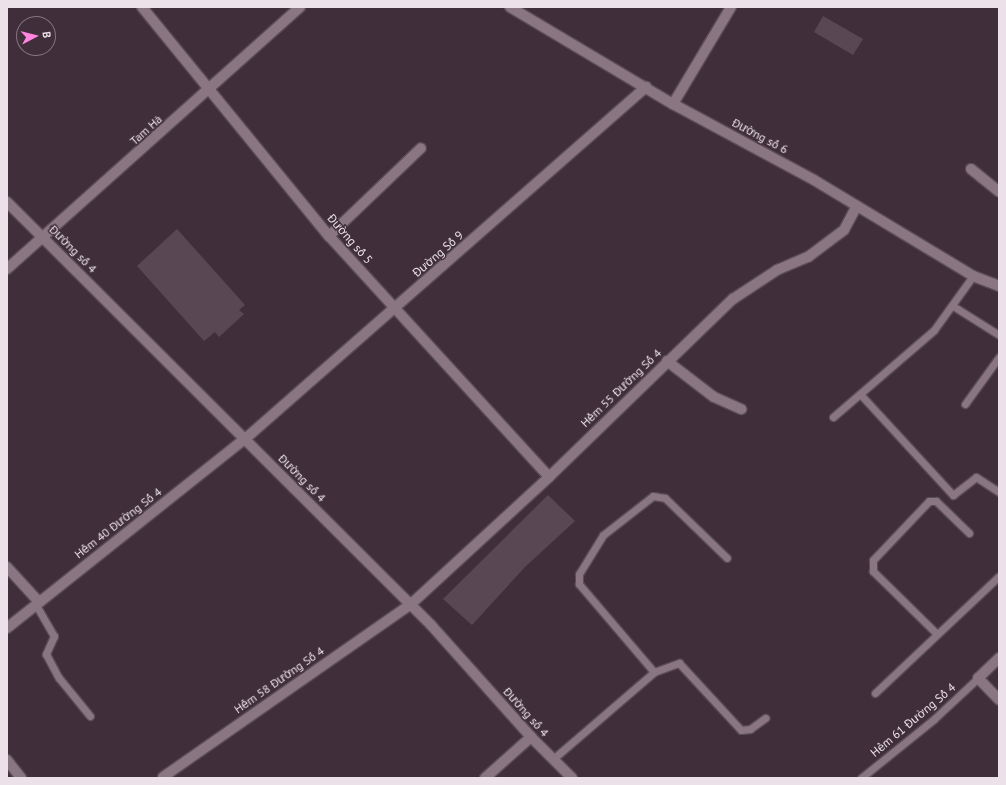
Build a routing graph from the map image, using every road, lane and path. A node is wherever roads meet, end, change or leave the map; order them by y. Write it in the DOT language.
graph roads {
  1 [pos="142,7"];
  2 [pos="300,7"];
  3 [pos="510,7"];
  4 [pos="731,7"];
  5 [pos="646,87"];
  6 [pos="210,91"];
  7 [pos="673,104"];
  8 [pos="421,148"];
  9 [pos="971,169"];
  10 [pos="999,192"];
  11 [pos="7,202"];
  12 [pos="857,206"];
  13 [pos="329,236"];
  14 [pos="44,238"];
  15 [pos="7,269"];
  16 [pos="973,276"];
  17 [pos="999,286"];
  18 [pos="954,306"];
  19 [pos="395,309"];
  20 [pos="999,335"];
  21 [pos="999,357"];
  22 [pos="667,361"];
  23 [pos="861,394"];
  24 [pos="965,404"];
  25 [pos="741,409"];
  26 [pos="833,417"];
  27 [pos="245,439"];
  28 [pos="550,476"];
  29 [pos="999,492"];
  30 [pos="969,533"];
  31 [pos="727,558"];
  32 [pos="7,567"];
  33 [pos="999,576"];
  34 [pos="38,604"];
  35 [pos="410,605"];
  36 [pos="7,628"];
  37 [pos="937,634"];
  38 [pos="999,658"];
  39 [pos="654,672"];
  40 [pos="978,678"];
  41 [pos="875,693"];
  42 [pos="999,700"];
  43 [pos="90,716"];
  44 [pos="765,718"];
  45 [pos="531,737"];
  46 [pos="553,759"];
  47 [pos="7,760"];
  48 [pos="163,777"];
  49 [pos="21,778"];
  50 [pos="485,778"];
  51 [pos="572,778"];
  52 [pos="861,778"];
  1 -- 6 [label="street, Đường số 5"];
  2 -- 6 [label="street, Tam Hà"];
  3 -- 5 [label="street, Đường số 6"];
  4 -- 7 [label="street"];
  5 -- 7 [label="street, Đường số 6"];
  5 -- 19 [label="street, Đường Số 9"];
  6 -- 13 [label="street, Đường số 5"];
  6 -- 14 [label="street, Tam Hà"];
  7 -- 12 [label="street, Đường số 6"];
  8 -- 13 [label="street"];
  9 -- 10 [label="street"];
  11 -- 14 [label="street, Đường số 4"];
  12 -- 16 [label="street, Đường số 6"];
  12 -- 22 [label="street, Hẻm 55 Đường Số 4"];
  13 -- 19 [label="street, Đường số 5"];
  14 -- 15 [label="street, Tam Hà"];
  14 -- 27 [label="street, Đường số 4"];
  16 -- 17 [label="street, Đường số 6"];
  16 -- 18 [label="lane"];
  18 -- 20 [label="lane"];
  18 -- 23 [label="lane"];
  19 -- 27 [label="street, Đường Số 9"];
  19 -- 28 [label="street, Đường số 5"];
  21 -- 24 [label="lane"];
  22 -- 25 [label="street"];
  22 -- 28 [label="street, Hẻm 55 Đường Số 4"];
  23 -- 26 [label="lane"];
  23 -- 29 [label="lane"];
  27 -- 34 [label="street, Hẻm 40 Đường Số 4"];
  27 -- 35 [label="street, Đường số 4"];
  28 -- 35 [label="street, Hẻm 55 Đường Số 4"];
  30 -- 37 [label="lane"];
  31 -- 39 [label="lane"];
  32 -- 34 [label="street"];
  33 -- 37 [label="lane"];
  34 -- 36 [label="street, Hẻm 40 Đường Số 4"];
  34 -- 43 [label="lane"];
  35 -- 45 [label="street, Đường số 4"];
  35 -- 48 [label="street, Hẻm 58 Đường Số 4"];
  37 -- 41 [label="lane"];
  38 -- 40 [label="street"];
  39 -- 44 [label="lane"];
  39 -- 46 [label="lane"];
  40 -- 42 [label="street"];
  40 -- 52 [label="lane, Hẻm 61 Đường Số 4"];
  45 -- 46 [label="street, Đường số 4"];
  45 -- 50 [label="street"];
  46 -- 51 [label="street, Đường số 4"];
  47 -- 49 [label="street"];
}
